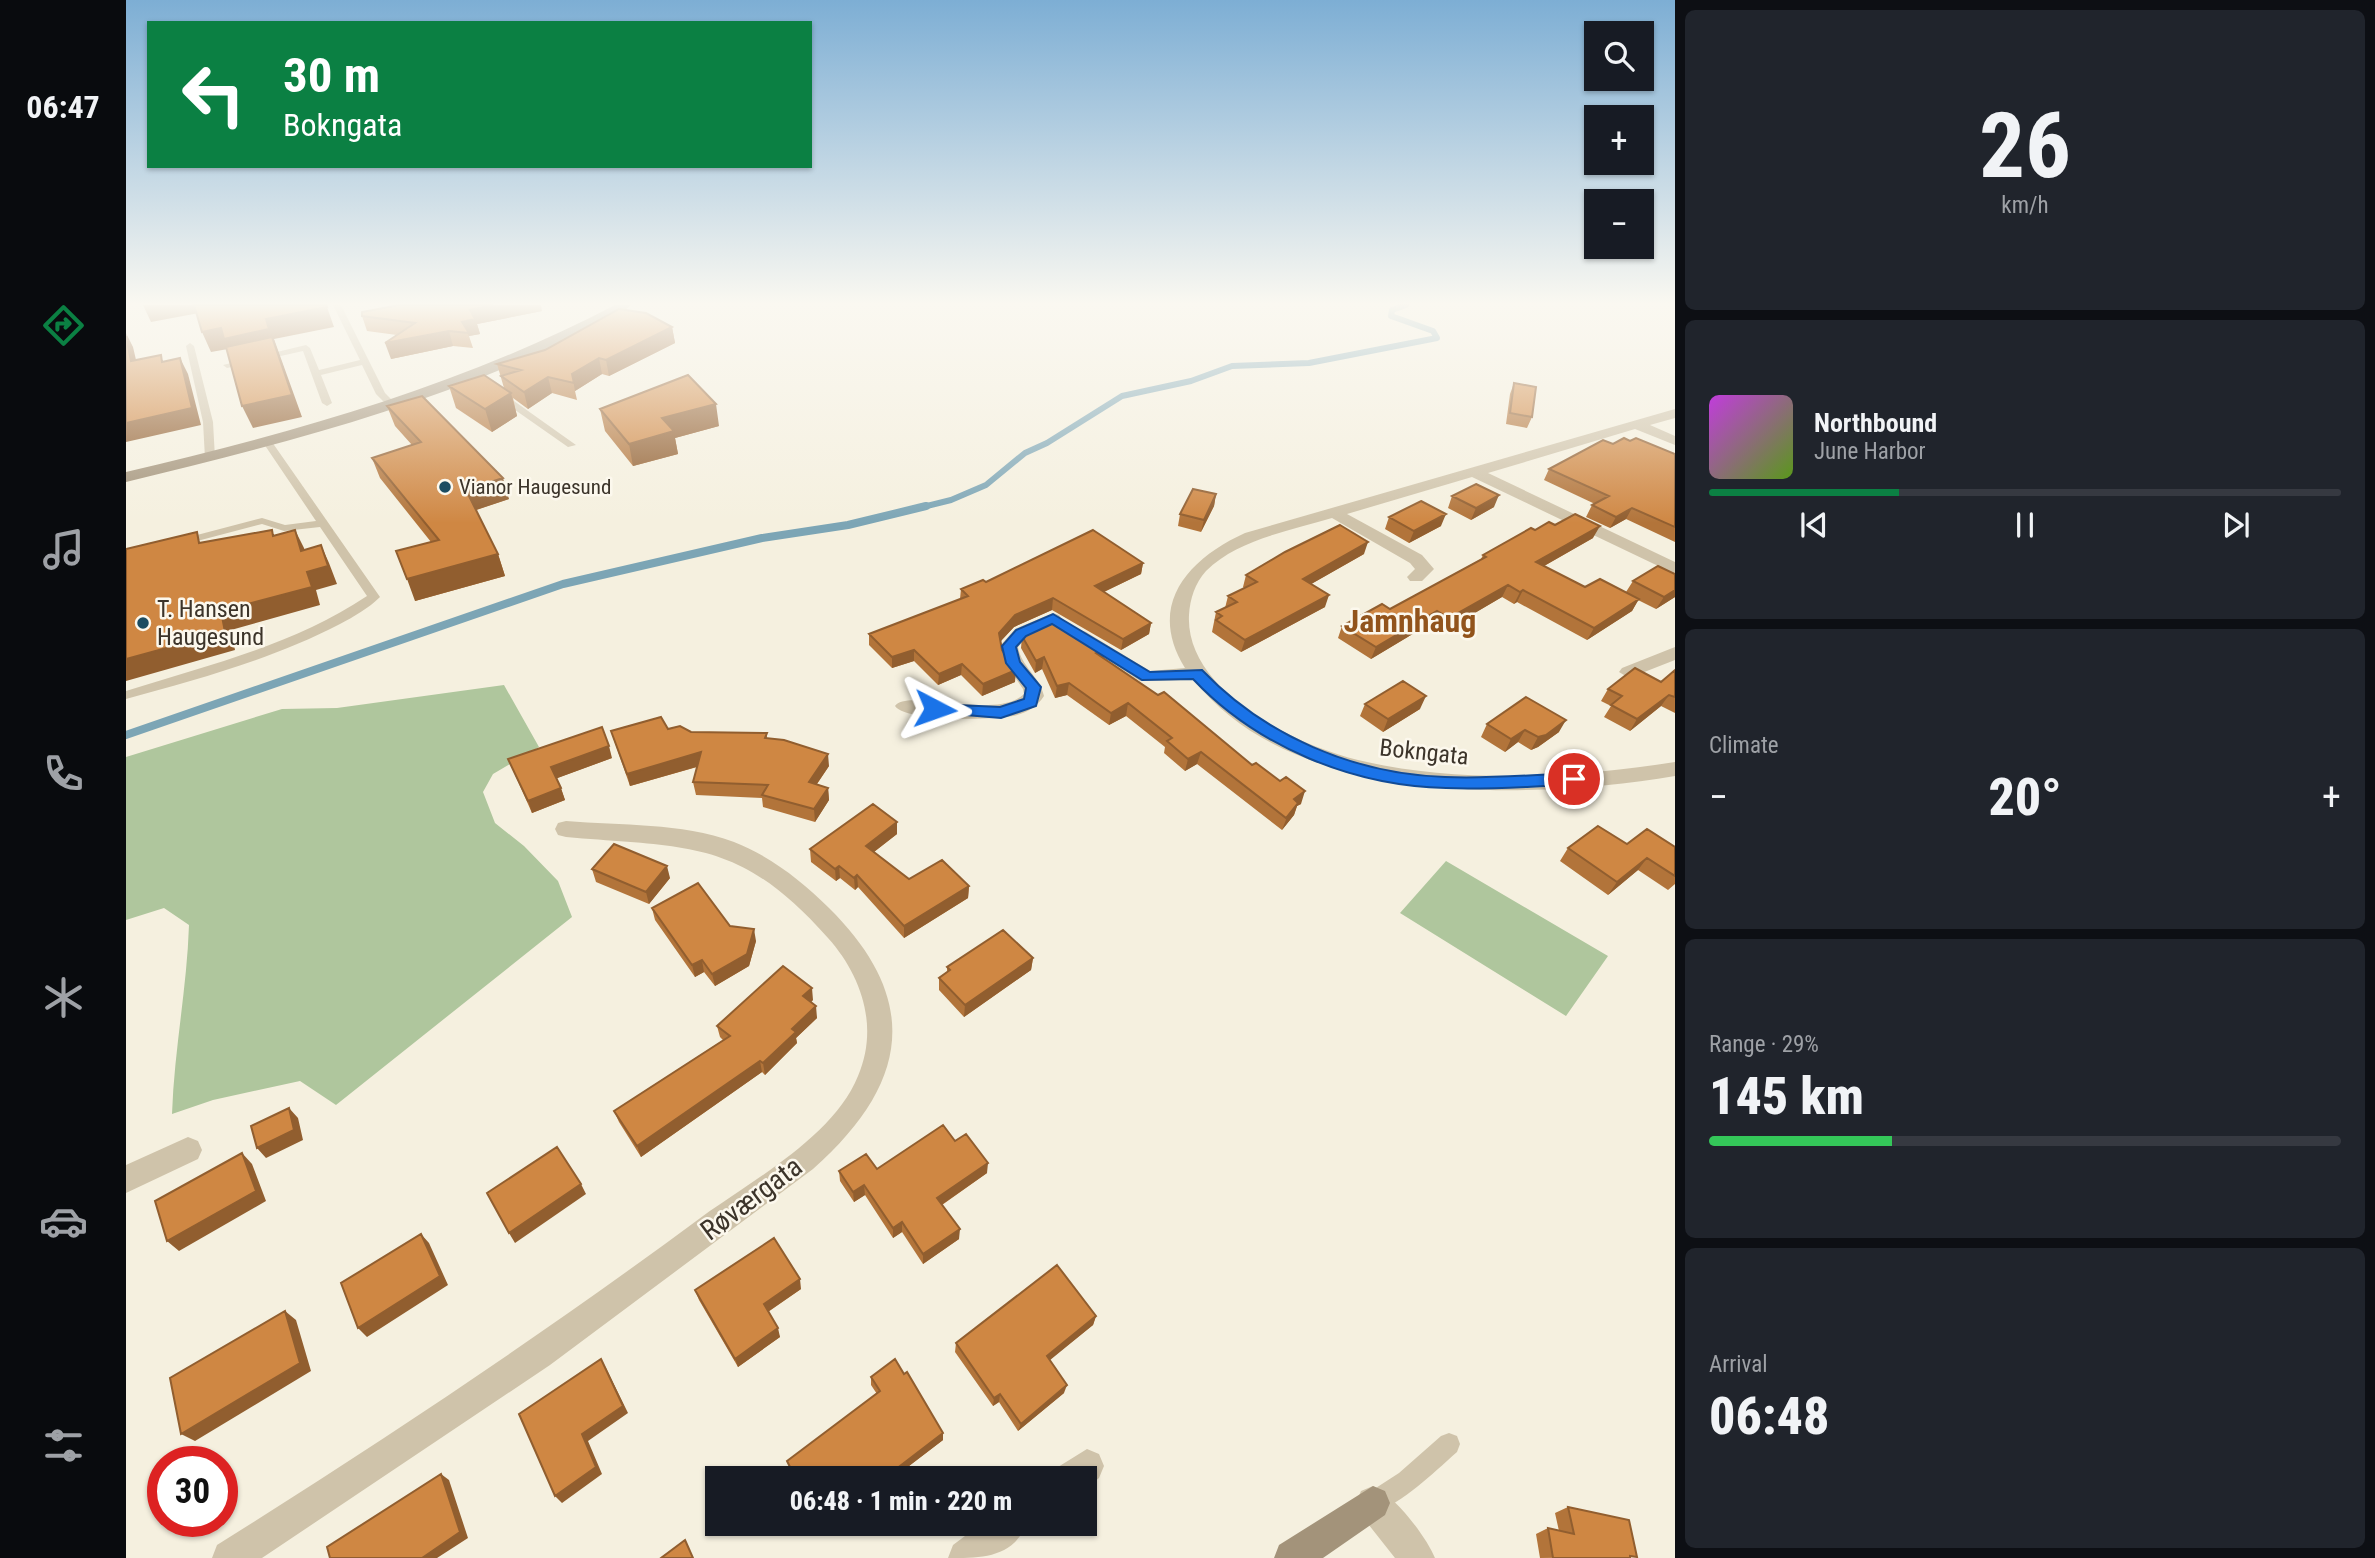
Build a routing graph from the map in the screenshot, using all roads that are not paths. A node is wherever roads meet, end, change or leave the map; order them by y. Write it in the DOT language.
graph roads {
  1 [pos="198,378"];
  2 [pos="318,378"];
  3 [pos="372,378"];
  4 [pos="485,378"];
  5 [pos="495,392"];
  6 [pos="327,402"];
  7 [pos="393,406"];
  8 [pos="1675,413"];
  9 [pos="1635,424"];
  10 [pos="1675,441"];
  11 [pos="269,444"];
  12 [pos="571,445"];
  13 [pos="210,458"];
  14 [pos="1476,473"];
  15 [pos="126,477"];
  16 [pos="1334,513"];
  17 [pos="323,523"];
  18 [pos="167,545"];
  19 [pos="1675,569"];
  20 [pos="1416,577"];
  21 [pos="1675,653"];
  22 [pos="1629,672"];
  23 [pos="1197,674"];
  24 [pos="126,695"];
  25 [pos="905,706"];
  26 [pos="1675,769"];
  27 [pos="566,829"];
  28 [pos="188,1150"];
  29 [pos="126,1179"];
  30 [pos="1449,1444"];
  31 [pos="1373,1503"];
  32 [pos="994,1536"];
  33 [pos="230,1558"];
  34 [pos="966,1558"];
  35 [pos="1292,1558"];
  36 [pos="1417,1558"];
  1 -- 13 [label="lane"];
  2 -- 6 [label="lane"];
  3 -- 7 [label="lane"];
  4 -- 7 [label="street"];
  5 -- 12 [label="lane"];
  7 -- 11 [label="street"];
  8 -- 9 [label="street, Bokngata"];
  9 -- 10 [label="street"];
  9 -- 14 [label="street, Bokngata"];
  11 -- 13 [label="street"];
  11 -- 17 [label="lane"];
  13 -- 15 [label="street"];
  14 -- 16 [label="street, Bokngata"];
  14 -- 19 [label="street"];
  16 -- 20 [label="street"];
  16 -- 23 [label="street, Bokngata"];
  17 -- 18 [label="lane"];
  17 -- 24 [label="lane"];
  21 -- 22 [label="street"];
  23 -- 25 [label="street"];
  23 -- 26 [label="street, Bokngata"];
  27 -- 33 [label="street, Røværgata"];
  28 -- 29 [label="street"];
  30 -- 31 [label="lane"];
  31 -- 35 [label="street"];
  31 -- 36 [label="street"];
  32 -- 34 [label="street"];
}
